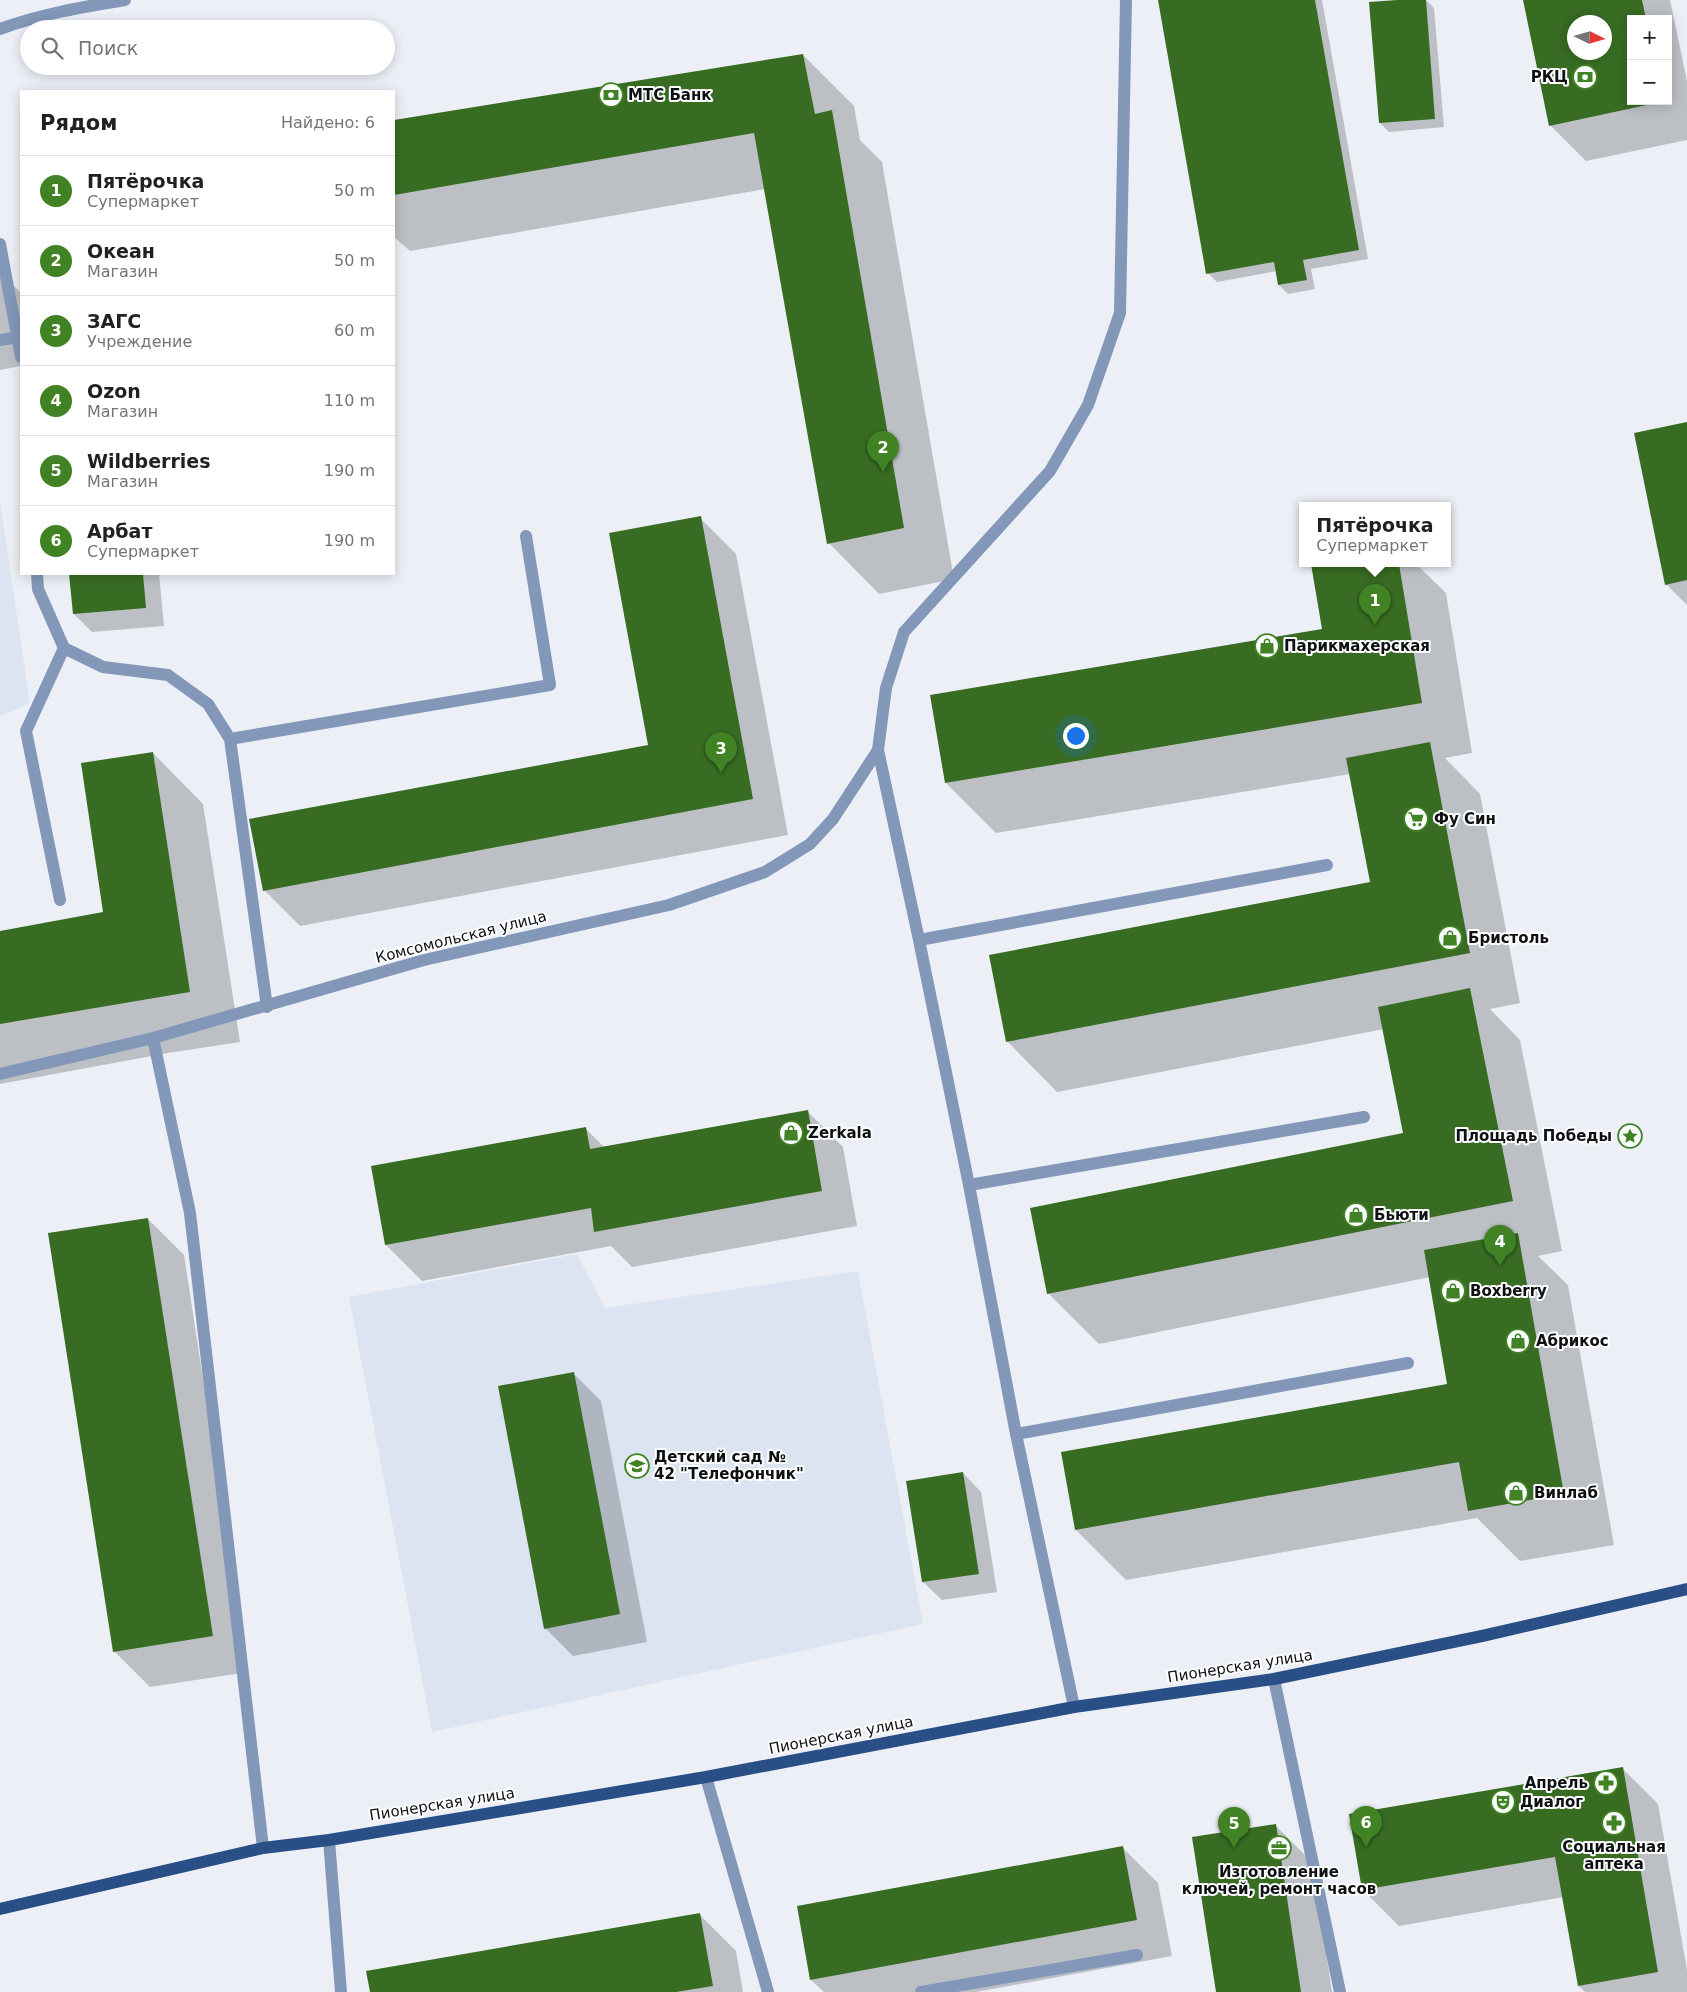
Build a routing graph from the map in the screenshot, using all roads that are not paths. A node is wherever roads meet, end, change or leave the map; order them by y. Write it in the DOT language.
graph roads {
  1 [pos="125,0"];
  2 [pos="1126,0"];
  3 [pos="25,20"];
  4 [pos="20,22"];
  5 [pos="0,29"];
  6 [pos="0,244"];
  7 [pos="18,337"];
  8 [pos="0,340"];
  9 [pos="20,350"];
  10 [pos="526,536"];
  11 [pos="37,575"];
  12 [pos="64,648"];
  13 [pos="230,739"];
  14 [pos="878,750"];
  15 [pos="1327,865"];
  16 [pos="60,900"];
  17 [pos="918,940"];
  18 [pos="267,1007"];
  19 [pos="153,1038"];
  20 [pos="0,1074"];
  21 [pos="1364,1117"];
  22 [pos="969,1185"];
  23 [pos="1408,1363"];
  24 [pos="1016,1434"];
  25 [pos="1687,1589"];
  26 [pos="1274,1679"];
  27 [pos="1074,1707"];
  28 [pos="706,1777"];
  29 [pos="330,1840"];
  30 [pos="263,1848"];
  31 [pos="0,1910"];
  32 [pos="1138,1955"];
  33 [pos="341,1992"];
  34 [pos="768,1992"];
  35 [pos="921,1992"];
  36 [pos="1340,1992"];
  1 -- 3 [label="street"];
  2 -- 14 [label="street"];
  4 -- 5 [label="street"];
  6 -- 7 [label="street"];
  7 -- 8 [label="street"];
  7 -- 9 [label="street"];
  10 -- 13 [label="street"];
  11 -- 12 [label="street"];
  12 -- 13 [label="street"];
  12 -- 16 [label="street"];
  13 -- 18 [label="street"];
  14 -- 17 [label="street"];
  14 -- 18 [label="street, Комсомольская улица"];
  15 -- 17 [label="street"];
  17 -- 22 [label="street"];
  18 -- 19 [label="street, Комсомольская улица"];
  19 -- 20 [label="street, Комсомольская улица"];
  19 -- 30 [label="street"];
  21 -- 22 [label="street"];
  22 -- 24 [label="street"];
  23 -- 24 [label="street"];
  24 -- 27 [label="street"];
  25 -- 26 [label="main road, Пионерская улица"];
  26 -- 27 [label="main road, Пионерская улица"];
  26 -- 36 [label="street"];
  27 -- 28 [label="main road, Пионерская улица"];
  28 -- 29 [label="main road, Пионерская улица"];
  28 -- 34 [label="street"];
  29 -- 30 [label="main road, Пионерская улица"];
  29 -- 33 [label="street"];
  30 -- 31 [label="main road, Пионерская улица"];
  32 -- 35 [label="street"];
}
